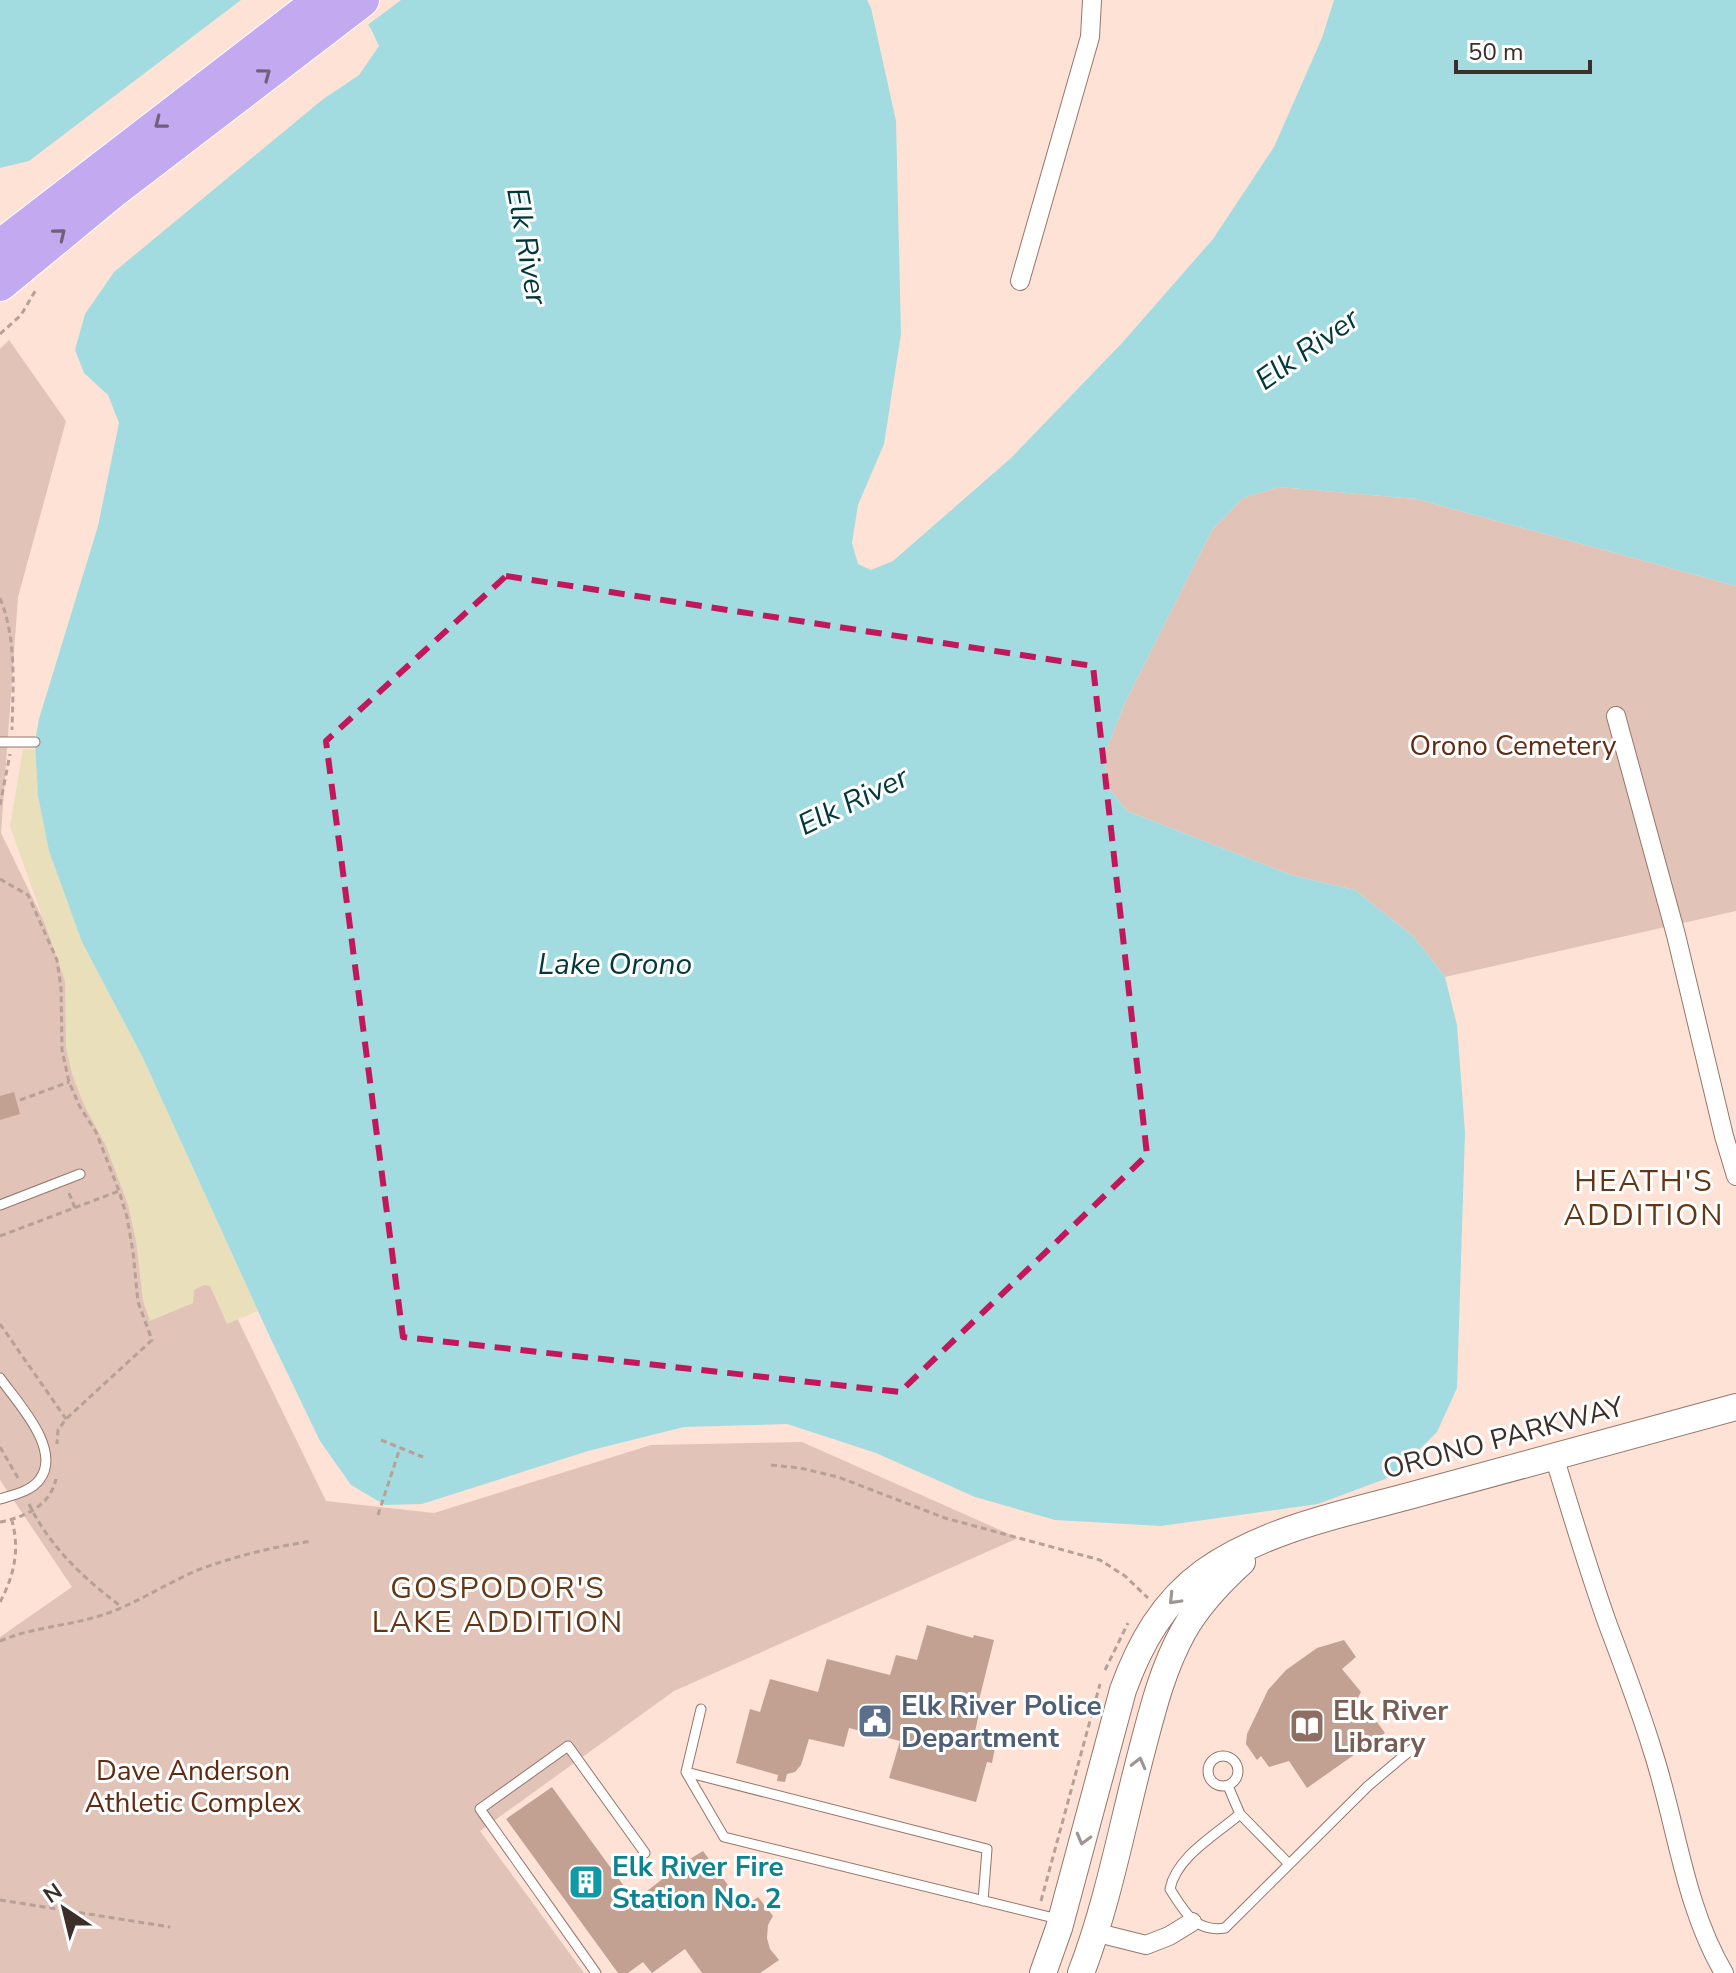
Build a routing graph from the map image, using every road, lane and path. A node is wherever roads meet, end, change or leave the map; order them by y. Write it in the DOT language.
graph roads {
  1 [pos="362,0"];
  2 [pos="1092,0"];
  3 [pos="319,12"];
  4 [pos="0,247"];
  5 [pos="1020,281"];
  6 [pos="0,284"];
  7 [pos="0,598"];
  8 [pos="1616,716"];
  9 [pos="0,742"];
  10 [pos="35,742"];
  11 [pos="0,805"];
  12 [pos="0,879"];
  13 [pos="69,1082"];
  14 [pos="20,1100"];
  15 [pos="80,1174"];
  16 [pos="1736,1176"];
  17 [pos="119,1191"];
  18 [pos="0,1205"];
  19 [pos="0,1236"];
  20 [pos="0,1324"];
  21 [pos="0,1378"];
  22 [pos="1736,1407"];
  23 [pos="66,1419"];
  24 [pos="381,1440"];
  25 [pos="0,1447"];
  26 [pos="400,1448"];
  27 [pos="56,1451"];
  28 [pos="1554,1456"];
  29 [pos="423,1457"];
  30 [pos="771,1465"];
  31 [pos="56,1468"];
  32 [pos="18,1479"];
  33 [pos="0,1499"];
  34 [pos="33,1511"];
  35 [pos="378,1515"];
  36 [pos="12,1520"];
  37 [pos="0,1522"];
  38 [pos="1288,1531"];
  39 [pos="312,1541"];
  40 [pos="0,1602"];
  41 [pos="123,1607"];
  42 [pos="1140,1607"];
  43 [pos="1133,1617"];
  44 [pos="0,1641"];
  45 [pos="701,1709"];
  46 [pos="1412,1749"];
  47 [pos="686,1772"];
  48 [pos="1228,1786"];
  49 [pos="1240,1814"];
  50 [pos="645,1853"];
  51 [pos="1289,1864"];
  52 [pos="0,1900"];
  53 [pos="983,1901"];
  54 [pos="1049,1917"];
  55 [pos="1192,1922"];
  56 [pos="170,1927"];
  57 [pos="1094,1932"];
  58 [pos="596,1973"];
  59 [pos="1043,1973"];
  60 [pos="1081,1973"];
  61 [pos="1724,1973"];
  1 -- 3 [label="highway"];
  2 -- 5 [label="street"];
  3 -- 4 [label="highway, one-way"];
  6 -- 3 [label="highway, one-way"];
  7 -- 11 [label="path"];
  8 -- 16 [label="street"];
  9 -- 10 [label="lane"];
  12 -- 13 [label="path"];
  13 -- 14 [label="path"];
  13 -- 17 [label="path"];
  15 -- 18 [label="lane"];
  17 -- 19 [label="path"];
  17 -- 23 [label="path"];
  20 -- 23 [label="path"];
  21 -- 33 [label="lane"];
  22 -- 28 [label="street, ORONO PARKWAY"];
  23 -- 27 [label="path"];
  24 -- 26 [label="path"];
  25 -- 32 [label="path"];
  26 -- 29 [label="path"];
  26 -- 35 [label="path"];
  28 -- 38 [label="street, ORONO PARKWAY"];
  28 -- 61 [label="street"];
  30 -- 42 [label="path"];
  31 -- 34 [label="path"];
  34 -- 36 [label="path"];
  34 -- 41 [label="path"];
  36 -- 37 [label="path"];
  36 -- 40 [label="path"];
  38 -- 54 [label="street, one-way"];
  57 -- 38 [label="street, one-way"];
  39 -- 41 [label="path"];
  41 -- 44 [label="path"];
  43 -- 54 [label="path"];
  45 -- 47 [label="lane"];
  46 -- 51 [label="lane"];
  47 -- 53 [label="lane"];
  47 -- 53 [label="lane"];
  48 -- 49 [label="lane"];
  49 -- 51 [label="lane"];
  49 -- 55 [label="lane"];
  50 -- 58 [label="lane"];
  51 -- 55 [label="lane"];
  52 -- 56 [label="path"];
  53 -- 54 [label="lane"];
  54 -- 59 [label="street"];
  55 -- 57 [label="street"];
  57 -- 60 [label="street"];
}
